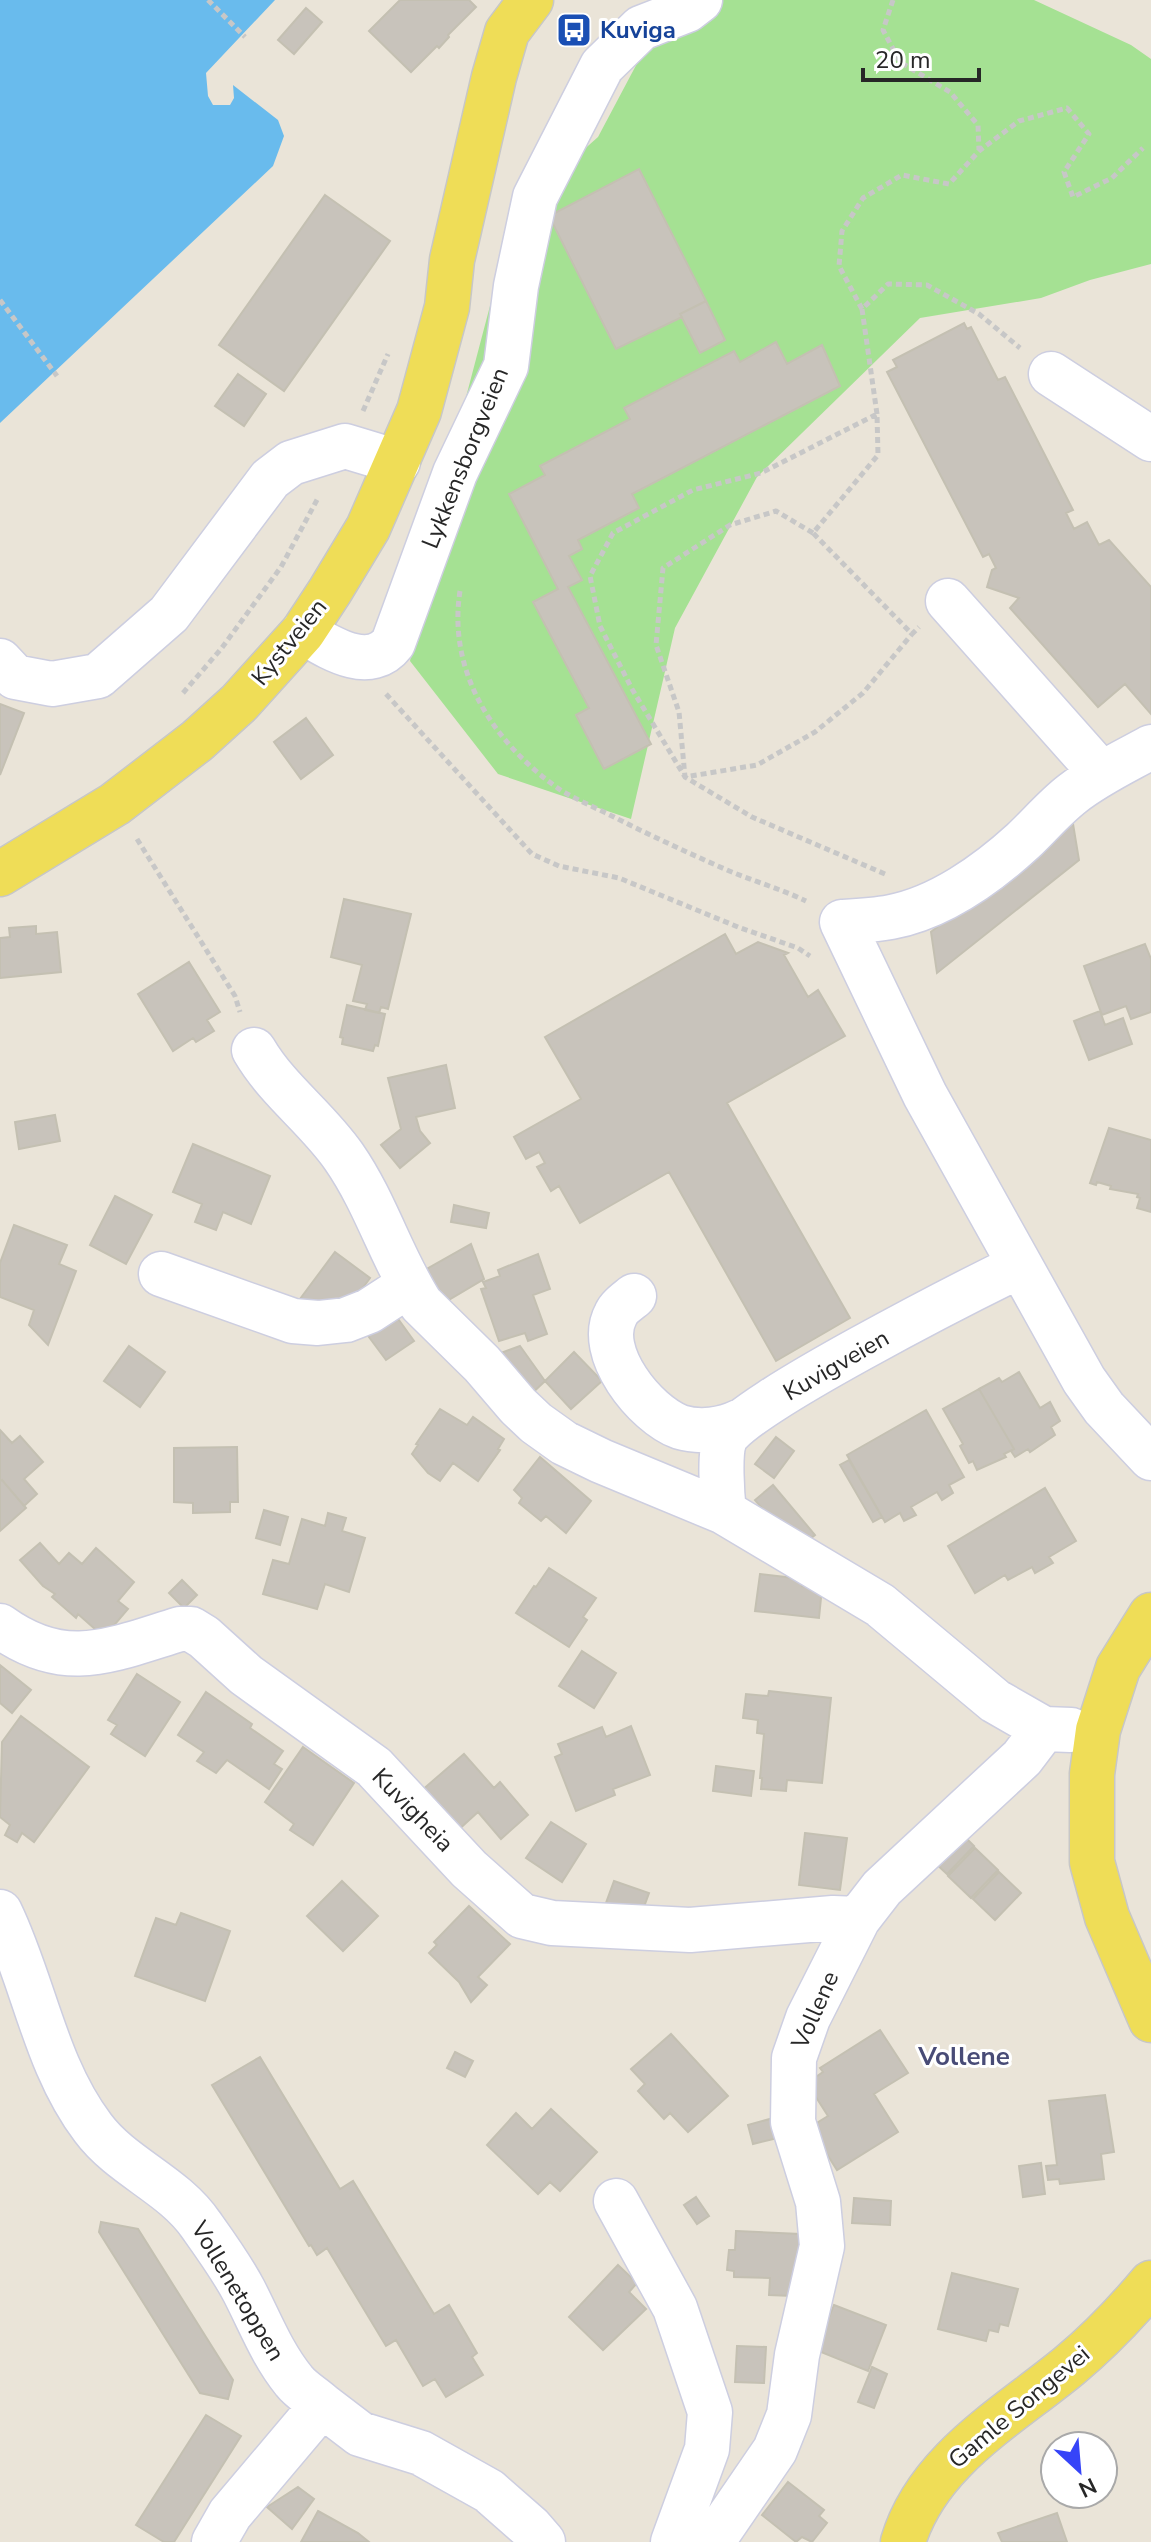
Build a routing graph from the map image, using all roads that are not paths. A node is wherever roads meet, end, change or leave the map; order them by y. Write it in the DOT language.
graph roads {
  1 [pos="531,0"];
  2 [pos="542,0"];
  3 [pos="700,0"];
  4 [pos="447,307"];
  5 [pos="1051,374"];
  6 [pos="1151,439"];
  7 [pos="398,462"];
  8 [pos="948,601"];
  9 [pos="303,632"];
  10 [pos="0,661"];
  11 [pos="1151,747"];
  12 [pos="1101,773"];
  13 [pos="0,874"];
  14 [pos="254,1050"];
  15 [pos="1019,1266"];
  16 [pos="161,1274"];
  17 [pos="409,1285"];
  18 [pos="634,1296"];
  19 [pos="741,1421"];
  20 [pos="1151,1458"];
  21 [pos="724,1512"];
  22 [pos="1151,1615"];
  23 [pos="0,1626"];
  24 [pos="1044,1729"];
  25 [pos="1098,1730"];
  26 [pos="0,1912"];
  27 [pos="858,1919"];
  28 [pos="1151,2020"];
  29 [pos="616,2201"];
  30 [pos="1151,2283"];
  31 [pos="322,2405"];
  32 [pos="214,2542"];
  33 [pos="543,2542"];
  34 [pos="673,2542"];
  35 [pos="712,2542"];
  36 [pos="903,2542"];
  1 -- 4 [label="main road, Kystveien"];
  2 -- 4 [label="main road, Kystveien"];
  3 -- 9 [label="street, Lykkensborgveien"];
  4 -- 7 [label="main road, Kystveien"];
  5 -- 6 [label="street"];
  7 -- 9 [label="main road, Kystveien"];
  7 -- 10 [label="street"];
  8 -- 12 [label="street"];
  9 -- 13 [label="main road, Kystveien"];
  11 -- 12 [label="street"];
  12 -- 15 [label="street"];
  14 -- 17 [label="street"];
  15 -- 19 [label="street, Kuvigveien"];
  15 -- 20 [label="street"];
  16 -- 17 [label="street"];
  17 -- 21 [label="street"];
  18 -- 19 [label="street"];
  19 -- 21 [label="street"];
  21 -- 24 [label="street"];
  22 -- 25 [label="main road"];
  23 -- 27 [label="street, Kuvigheia"];
  24 -- 25 [label="street"];
  24 -- 27 [label="street, Vollene"];
  25 -- 28 [label="main road"];
  26 -- 31 [label="street, Vollenetoppen"];
  27 -- 35 [label="street, Vollene"];
  29 -- 34 [label="street"];
  30 -- 36 [label="main road, Gamle Songevei"];
  31 -- 32 [label="street"];
  31 -- 33 [label="street, Vollenetoppen"];
}
